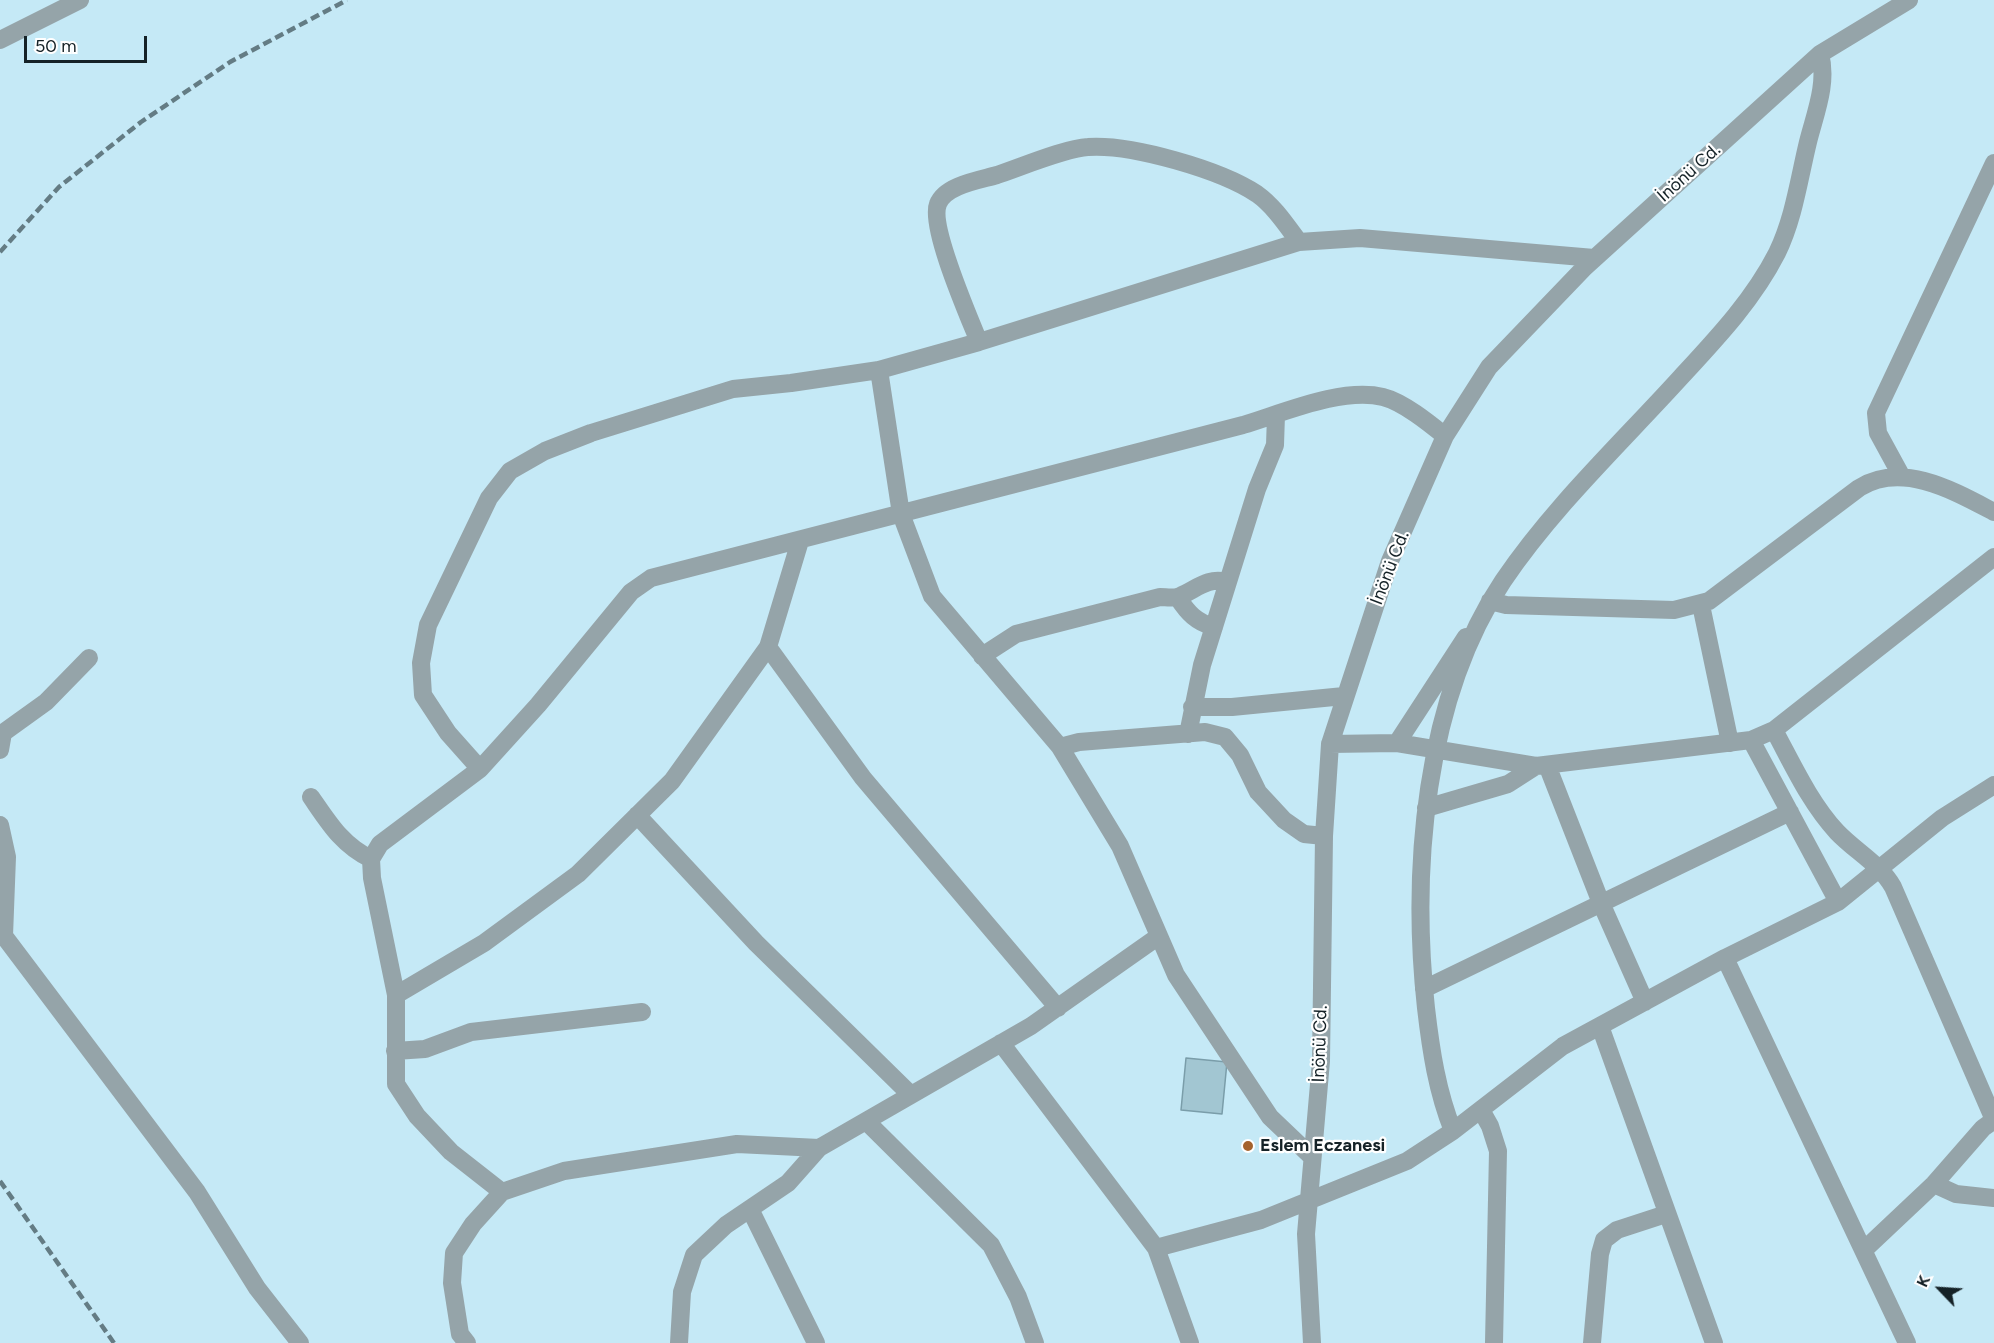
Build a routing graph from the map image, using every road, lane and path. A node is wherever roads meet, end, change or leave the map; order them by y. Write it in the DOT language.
graph roads {
  1 [pos="80,0"];
  2 [pos="1900,3"];
  3 [pos="0,40"];
  4 [pos="1821,54"];
  5 [pos="1994,163"];
  6 [pos="1299,242"];
  7 [pos="1594,258"];
  8 [pos="979,342"];
  9 [pos="879,370"];
  10 [pos="1276,415"];
  11 [pos="1445,436"];
  12 [pos="1902,477"];
  13 [pos="1994,512"];
  14 [pos="901,514"];
  15 [pos="800,541"];
  16 [pos="1994,557"];
  17 [pos="1227,582"];
  18 [pos="1178,598"];
  19 [pos="1490,601"];
  20 [pos="1701,604"];
  21 [pos="1214,627"];
  22 [pos="1477,628"];
  23 [pos="768,647"];
  24 [pos="982,656"];
  25 [pos="89,658"];
  26 [pos="1344,696"];
  27 [pos="1192,707"];
  28 [pos="1419,708"];
  29 [pos="1445,719"];
  30 [pos="1774,730"];
  31 [pos="1188,734"];
  32 [pos="1752,740"];
  33 [pos="1396,743"];
  34 [pos="1730,743"];
  35 [pos="1330,744"];
  36 [pos="1060,747"];
  37 [pos="0,750"];
  38 [pos="1437,750"];
  39 [pos="1541,766"];
  40 [pos="480,769"];
  41 [pos="1994,785"];
  42 [pos="311,797"];
  43 [pos="1426,808"];
  44 [pos="1790,812"];
  45 [pos="638,815"];
  46 [pos="0,825"];
  47 [pos="1324,836"];
  48 [pos="371,859"];
  49 [pos="1881,870"];
  50 [pos="1838,902"];
  51 [pos="1601,903"];
  52 [pos="1159,936"];
  53 [pos="1725,958"];
  54 [pos="1424,989"];
  55 [pos="396,995"];
  56 [pos="1645,1002"];
  57 [pos="1058,1008"];
  58 [pos="642,1012"];
  59 [pos="1600,1026"];
  60 [pos="1001,1043"];
  61 [pos="395,1051"];
  62 [pos="911,1095"];
  63 [pos="1481,1110"];
  64 [pos="1994,1120"];
  65 [pos="866,1121"];
  66 [pos="1453,1131"];
  67 [pos="819,1148"];
  68 [pos="1312,1157"];
  69 [pos="1934,1184"];
  70 [pos="502,1192"];
  71 [pos="1994,1198"];
  72 [pos="1309,1201"];
  73 [pos="750,1209"];
  74 [pos="1666,1214"];
  75 [pos="1156,1248"];
  76 [pos="1864,1250"];
  77 [pos="1032,1342"];
  78 [pos="300,1343"];
  79 [pos="466,1343"];
  80 [pos="679,1343"];
  81 [pos="816,1343"];
  82 [pos="1190,1343"];
  83 [pos="1312,1343"];
  84 [pos="1494,1343"];
  85 [pos="1592,1343"];
  86 [pos="1714,1343"];
  87 [pos="1907,1343"];
  1 -- 3 [label="street"];
  2 -- 4 [label="street, İnönü Cd."];
  4 -- 7 [label="street, İnönü Cd."];
  4 -- 19 [label="street"];
  5 -- 12 [label="street"];
  6 -- 7 [label="street"];
  6 -- 8 [label="street"];
  6 -- 8 [label="street"];
  7 -- 11 [label="street, İnönü Cd."];
  8 -- 9 [label="street"];
  9 -- 14 [label="street"];
  9 -- 40 [label="street"];
  10 -- 11 [label="street"];
  10 -- 14 [label="street"];
  10 -- 17 [label="street"];
  11 -- 26 [label="street, İnönü Cd."];
  12 -- 13 [label="street"];
  12 -- 20 [label="street"];
  14 -- 15 [label="street"];
  14 -- 24 [label="street"];
  15 -- 23 [label="street"];
  15 -- 40 [label="street"];
  16 -- 30 [label="street"];
  17 -- 18 [label="street"];
  17 -- 21 [label="street"];
  18 -- 21 [label="street"];
  18 -- 24 [label="street"];
  19 -- 20 [label="street"];
  19 -- 22 [label="street"];
  20 -- 34 [label="street"];
  21 -- 27 [label="street"];
  22 -- 28 [label="street"];
  22 -- 29 [label="street"];
  23 -- 45 [label="street"];
  23 -- 57 [label="street"];
  24 -- 36 [label="street"];
  25 -- 37 [label="street"];
  26 -- 27 [label="street"];
  26 -- 35 [label="street, İnönü Cd."];
  27 -- 31 [label="street"];
  28 -- 29 [label="street"];
  28 -- 33 [label="street"];
  29 -- 38 [label="street"];
  30 -- 32 [label="street"];
  30 -- 49 [label="street"];
  31 -- 36 [label="street"];
  31 -- 47 [label="street"];
  32 -- 34 [label="street"];
  32 -- 44 [label="street"];
  33 -- 35 [label="street"];
  33 -- 38 [label="street"];
  34 -- 39 [label="street"];
  35 -- 47 [label="street, İnönü Cd."];
  36 -- 52 [label="street"];
  38 -- 39 [label="street"];
  38 -- 43 [label="street"];
  39 -- 43 [label="street"];
  39 -- 51 [label="street"];
  40 -- 48 [label="street"];
  41 -- 49 [label="street"];
  42 -- 48 [label="street"];
  43 -- 54 [label="street"];
  44 -- 50 [label="street"];
  44 -- 51 [label="street"];
  45 -- 55 [label="street"];
  45 -- 62 [label="street"];
  46 -- 78 [label="street"];
  47 -- 68 [label="street, İnönü Cd."];
  48 -- 55 [label="street"];
  49 -- 50 [label="street"];
  49 -- 64 [label="street"];
  50 -- 53 [label="street"];
  51 -- 54 [label="street"];
  51 -- 56 [label="street"];
  52 -- 57 [label="street"];
  52 -- 68 [label="street"];
  53 -- 56 [label="street"];
  53 -- 76 [label="street"];
  54 -- 66 [label="street"];
  55 -- 61 [label="street"];
  56 -- 59 [label="street"];
  57 -- 60 [label="street"];
  58 -- 61 [label="street"];
  59 -- 63 [label="street"];
  59 -- 74 [label="street"];
  60 -- 62 [label="street"];
  60 -- 75 [label="street"];
  61 -- 70 [label="street"];
  62 -- 65 [label="street"];
  63 -- 66 [label="street"];
  63 -- 84 [label="street"];
  64 -- 69 [label="street"];
  65 -- 67 [label="street"];
  65 -- 77 [label="street"];
  66 -- 72 [label="street"];
  67 -- 70 [label="street"];
  67 -- 73 [label="street"];
  68 -- 72 [label="street, İnönü Cd."];
  69 -- 71 [label="street"];
  69 -- 76 [label="street"];
  70 -- 79 [label="street"];
  72 -- 75 [label="street"];
  72 -- 83 [label="street, İnönü Cd."];
  73 -- 80 [label="street"];
  73 -- 81 [label="street"];
  74 -- 85 [label="street"];
  74 -- 86 [label="street"];
  75 -- 82 [label="street"];
  76 -- 87 [label="street"];
}
